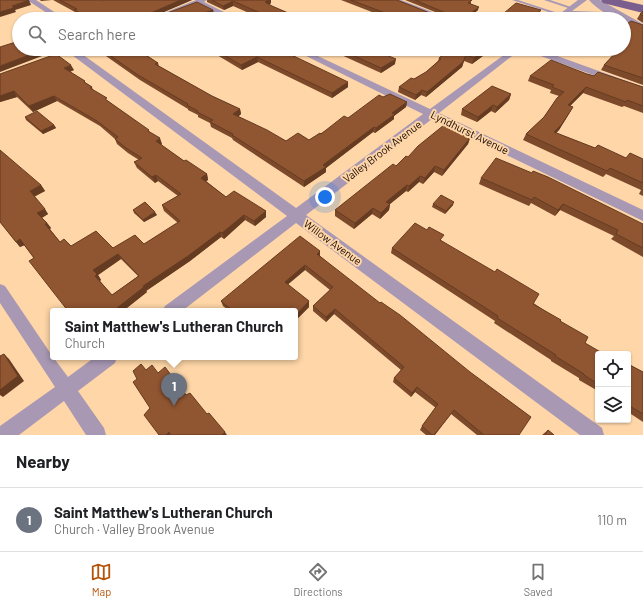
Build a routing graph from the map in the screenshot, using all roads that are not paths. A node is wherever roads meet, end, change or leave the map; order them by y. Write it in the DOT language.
graph roads {
  1 [pos="31,0"];
  2 [pos="394,0"];
  3 [pos="514,0"];
  4 [pos="546,0"];
  5 [pos="583,0"];
  6 [pos="594,0"];
  7 [pos="607,0"];
  8 [pos="200,1"];
  9 [pos="572,8"];
  10 [pos="643,9"];
  11 [pos="49,12"];
  12 [pos="171,12"];
  13 [pos="221,12"];
  14 [pos="427,12"];
  15 [pos="546,12"];
  16 [pos="567,12"];
  17 [pos="612,12"];
  18 [pos="631,22"];
  19 [pos="631,23"];
  20 [pos="642,28"];
  21 [pos="77,56"];
  22 [pos="311,56"];
  23 [pos="508,56"];
  24 [pos="549,56"];
  25 [pos="643,90"];
  26 [pos="431,114"];
  27 [pos="296,215"];
  28 [pos="643,216"];
  29 [pos="0,290"];
  30 [pos="174,308"];
  31 [pos="105,360"];
  32 [pos="67,388"];
  33 [pos="4,435"];
  34 [pos="97,435"];
  35 [pos="595,435"];
  1 -- 11 [label="street"];
  2 -- 14 [label="street"];
  3 -- 15 [label="lane"];
  4 -- 9 [label="lane"];
  5 -- 9 [label="street"];
  6 -- 17 [label="street"];
  7 -- 10 [label="main road"];
  8 -- 12 [label="street"];
  8 -- 13 [label="street"];
  9 -- 16 [label="street"];
  18 -- 20 [label="street"];
  19 -- 20 [label="street"];
  21 -- 27 [label="street, Willow Avenue"];
  22 -- 26 [label="street, Lyndhurst Avenue"];
  23 -- 26 [label="street, Valley Brook Avenue"];
  24 -- 25 [label="street"];
  26 -- 27 [label="street, Valley Brook Avenue"];
  26 -- 28 [label="street, Lyndhurst Avenue"];
  27 -- 30 [label="street, Valley Brook Avenue"];
  27 -- 35 [label="street, Willow Avenue"];
  29 -- 32 [label="street"];
  31 -- 32 [label="street"];
  32 -- 33 [label="street"];
  32 -- 34 [label="street"];
}
